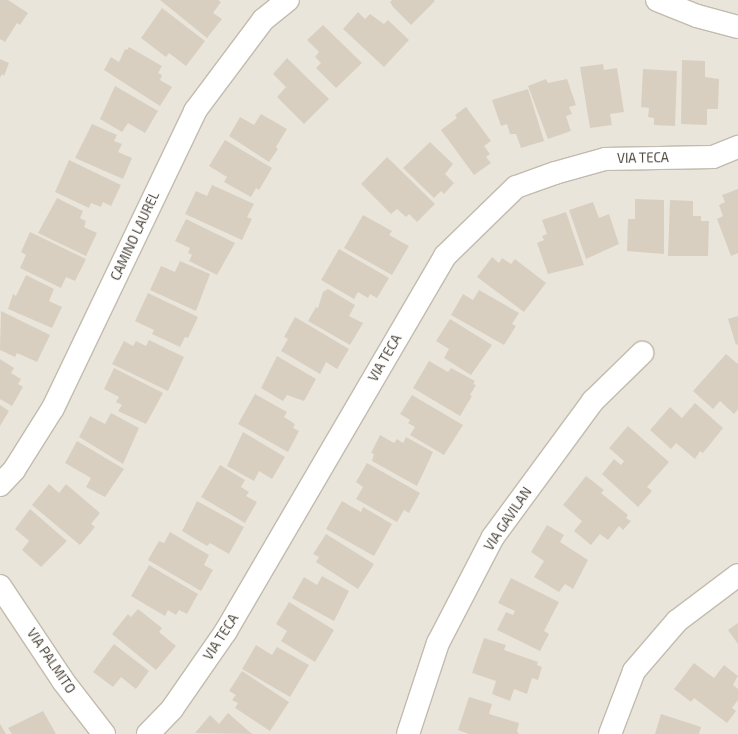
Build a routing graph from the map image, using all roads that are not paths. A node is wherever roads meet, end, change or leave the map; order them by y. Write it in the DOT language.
graph roads {
  1 [pos="288,0"];
  2 [pos="657,0"];
  3 [pos="738,27"];
  4 [pos="738,146"];
  5 [pos="642,353"];
  6 [pos="0,485"];
  7 [pos="738,575"];
  8 [pos="0,586"];
  9 [pos="104,734"];
  10 [pos="148,734"];
  11 [pos="408,734"];
  12 [pos="610,734"];
  1 -- 6 [label="street, CAMINO LAUREL"];
  2 -- 3 [label="street"];
  4 -- 10 [label="street, VIA TECA"];
  5 -- 11 [label="street, VIA GAVILAN"];
  7 -- 12 [label="street"];
  8 -- 9 [label="street, VIA PALMITO"];
}
